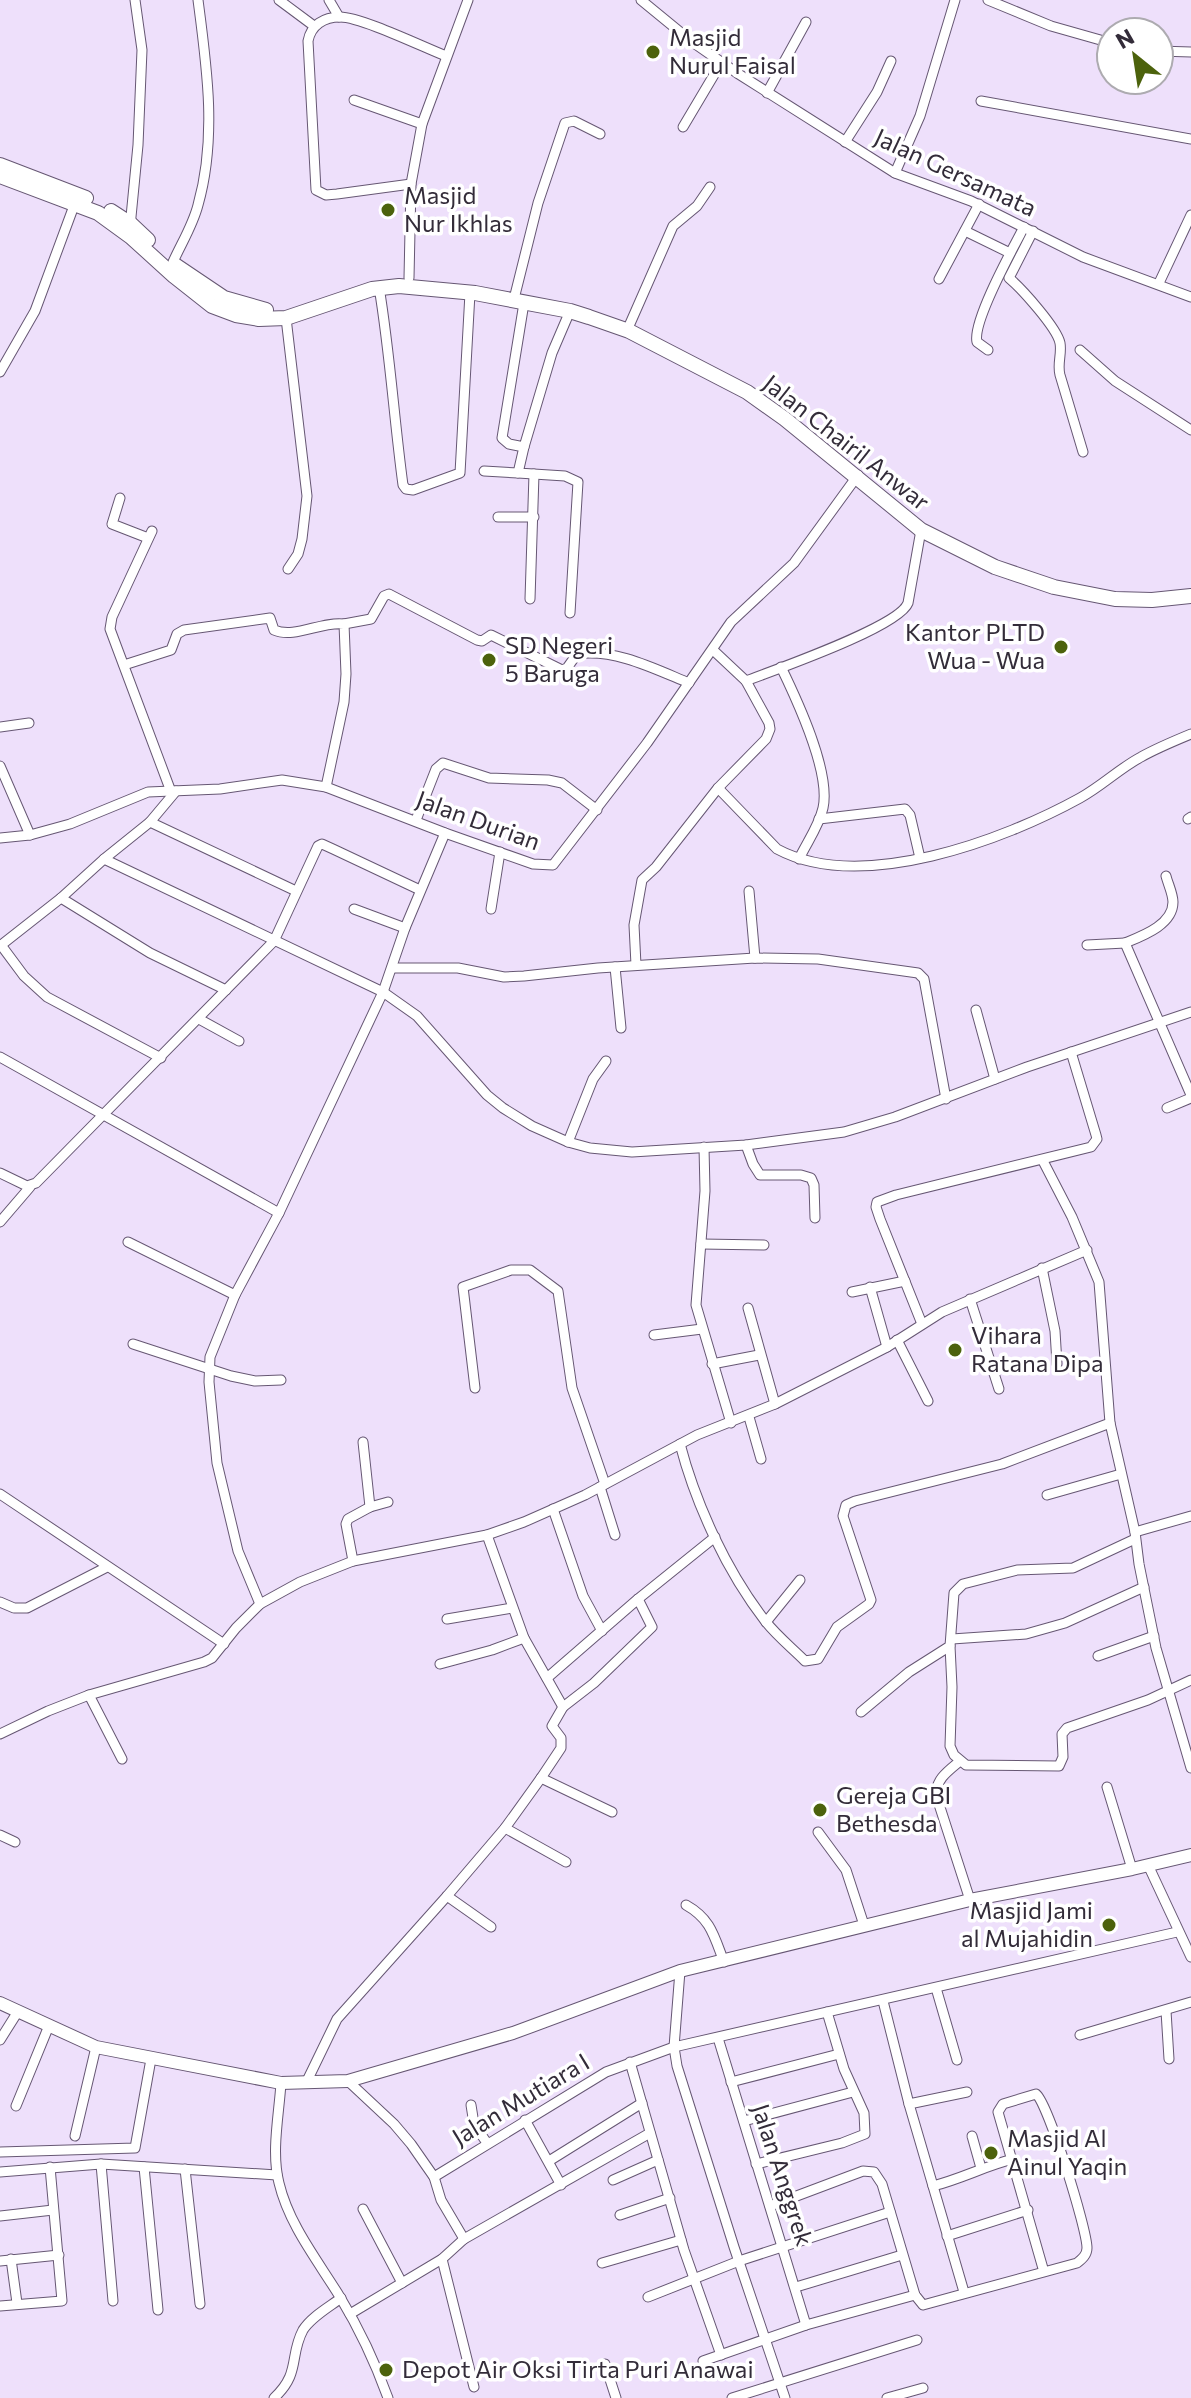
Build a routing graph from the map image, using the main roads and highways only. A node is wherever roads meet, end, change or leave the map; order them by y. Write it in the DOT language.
graph roads {
  1 [pos="0,165"];
  2 [pos="0,176"];
  3 [pos="129,229"];
  4 [pos="520,299"];
  5 [pos="858,475"];
  6 [pos="1191,593"];
  7 [pos="1151,596"];
  1 -- 3 [label="main road, Jalan Chairil Anwar"];
  2 -- 3 [label="main road, Jalan Chairil Anwar"];
  3 -- 4 [label="main road, Jalan Chairil Anwar"];
  3 -- 4 [label="main road, Jalan Chairil Anwar"];
  4 -- 5 [label="main road, Jalan Chairil Anwar"];
  4 -- 5 [label="main road, Jalan Chairil Anwar"];
  5 -- 7 [label="main road, Jalan Chairil Anwar"];
  5 -- 7 [label="main road, Jalan Chairil Anwar"];
  6 -- 7 [label="main road, Jalan Chairil Anwar"];
}
